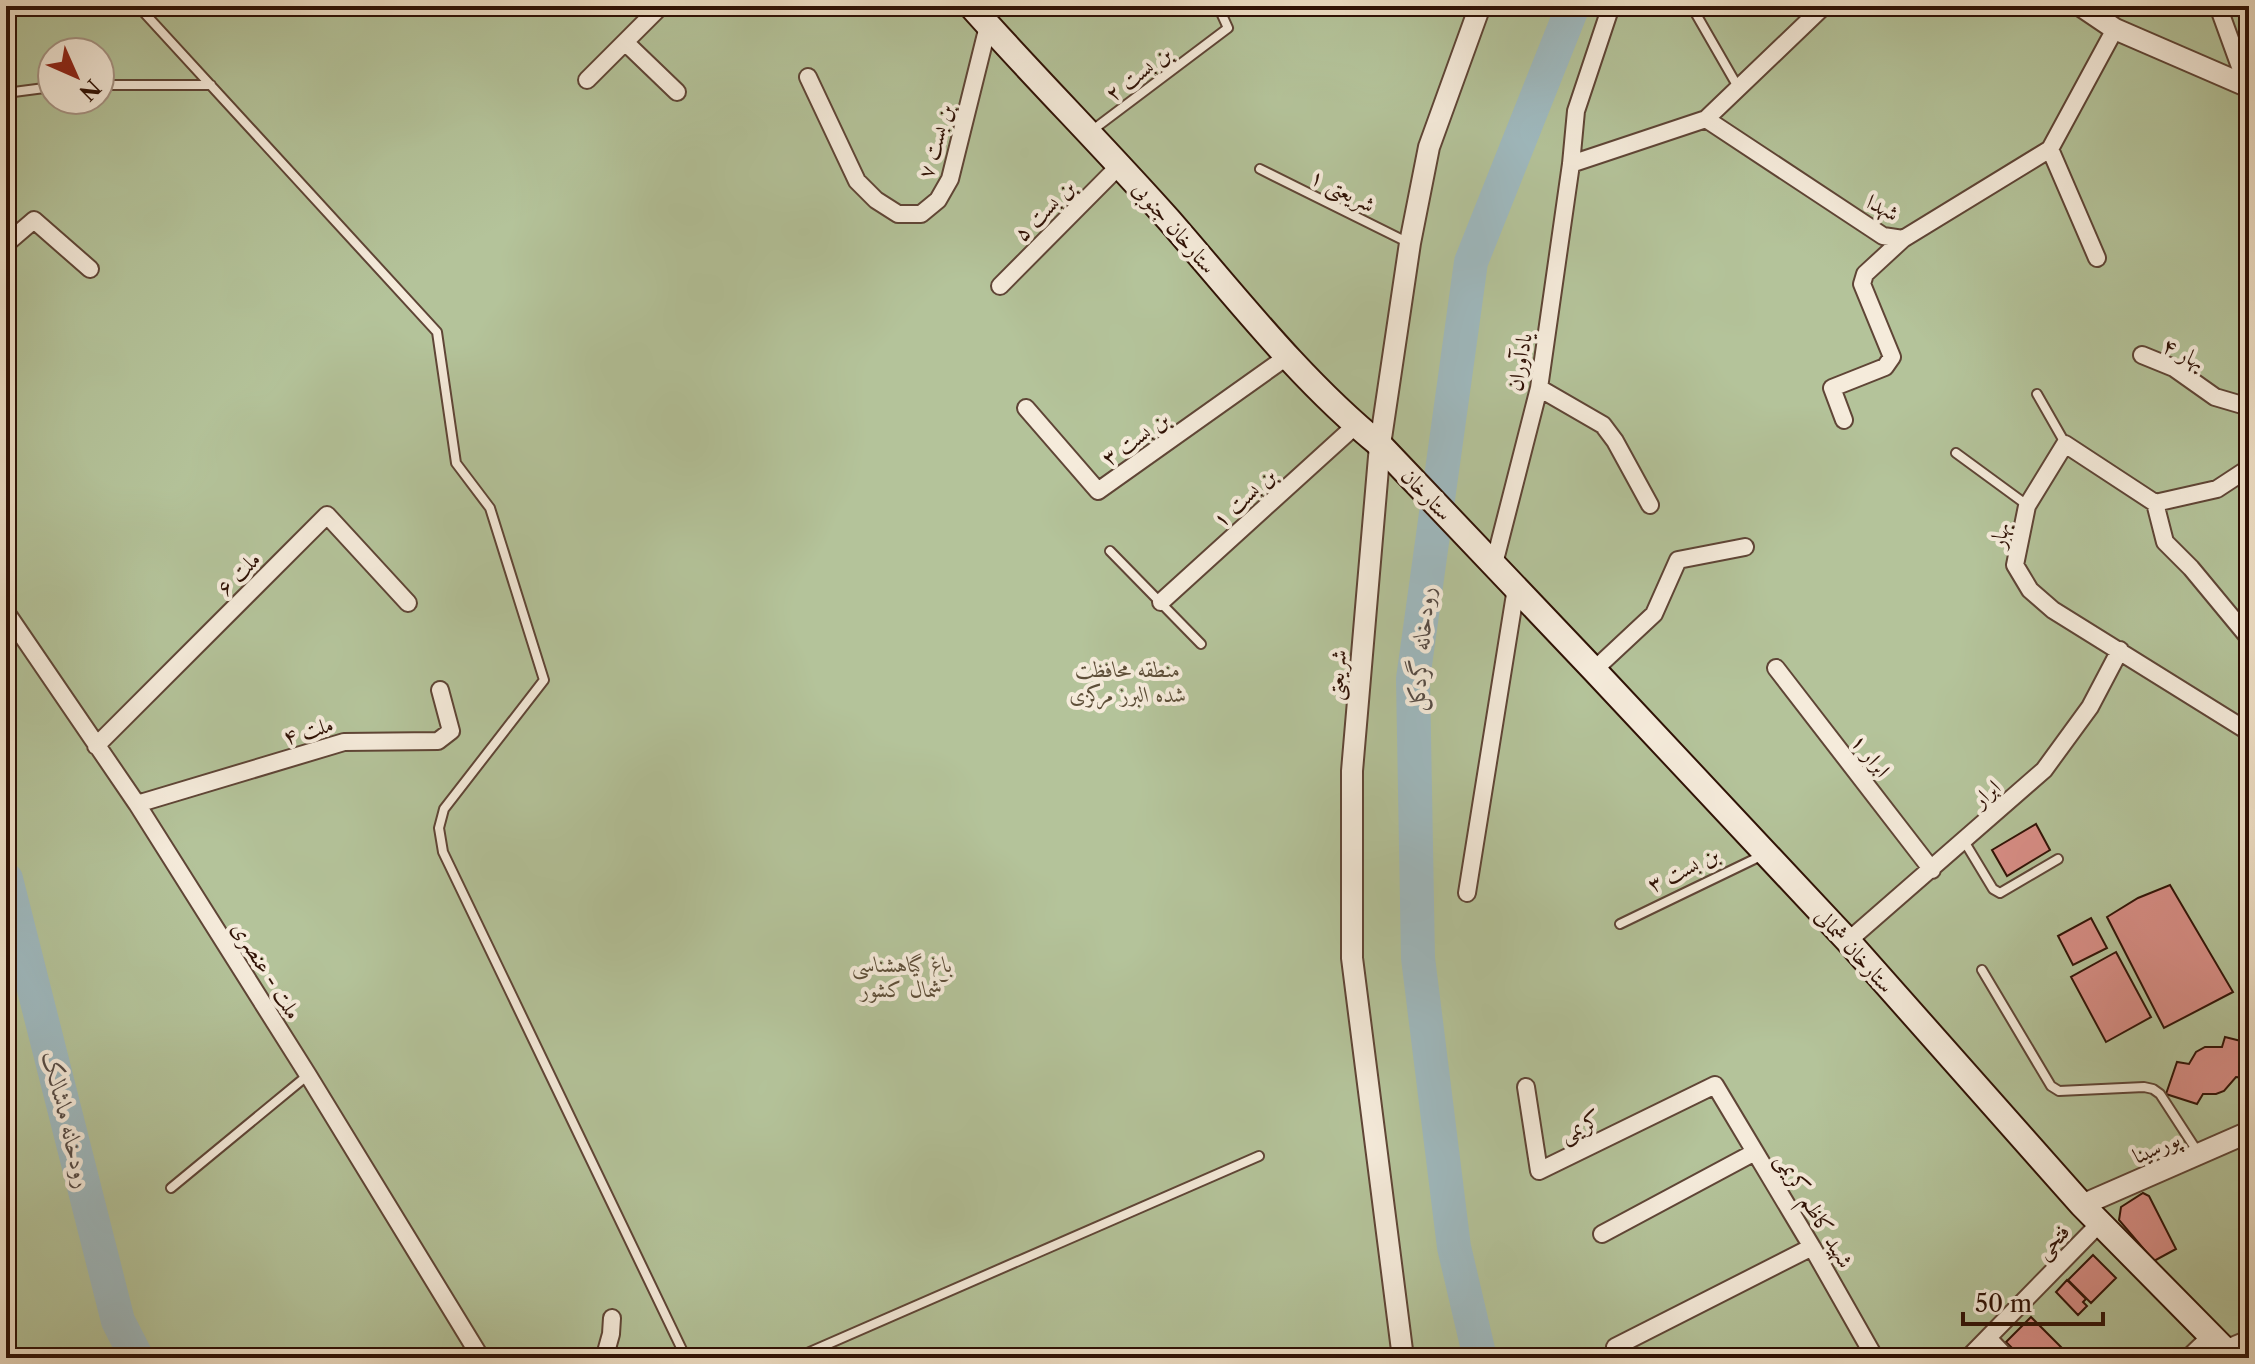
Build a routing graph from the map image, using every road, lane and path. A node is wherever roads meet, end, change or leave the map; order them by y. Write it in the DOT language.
graph roads {
  1 [pos="138,6"];
  2 [pos="661,6"];
  3 [pos="971,6"];
  4 [pos="1218,6"];
  5 [pos="1480,6"];
  6 [pos="1611,6"];
  7 [pos="1824,6"];
  8 [pos="2081,6"];
  9 [pos="2218,6"];
  10 [pos="1696,14"];
  11 [pos="988,26"];
  12 [pos="2115,29"];
  13 [pos="625,42"];
  14 [pos="808,77"];
  15 [pos="587,80"];
  16 [pos="116,85"];
  17 [pos="211,85"];
  18 [pos="2248,86"];
  19 [pos="1739,87"];
  20 [pos="36,89"];
  21 [pos="677,92"];
  22 [pos="6,93"];
  23 [pos="1706,119"];
  24 [pos="1089,132"];
  25 [pos="2050,149"];
  26 [pos="1571,164"];
  27 [pos="1120,165"];
  28 [pos="1260,169"];
  29 [pos="1903,239"];
  30 [pos="1410,243"];
  31 [pos="6,244"];
  32 [pos="2097,258"];
  33 [pos="90,269"];
  34 [pos="1000,286"];
  35 [pos="2142,355"];
  36 [pos="1288,356"];
  37 [pos="1539,388"];
  38 [pos="2037,394"];
  39 [pos="2249,407"];
  40 [pos="1026,408"];
  41 [pos="1844,420"];
  42 [pos="1356,425"];
  43 [pos="2065,444"];
  44 [pos="1380,445"];
  45 [pos="1956,453"];
  46 [pos="2249,468"];
  47 [pos="2155,503"];
  48 [pos="1650,505"];
  49 [pos="2027,506"];
  50 [pos="1474,543"];
  51 [pos="1745,547"];
  52 [pos="1110,551"];
  53 [pos="1494,564"];
  54 [pos="1516,588"];
  55 [pos="1161,602"];
  56 [pos="408,603"];
  57 [pos="6,612"];
  58 [pos="2249,638"];
  59 [pos="1201,644"];
  60 [pos="2120,650"];
  61 [pos="1776,668"];
  62 [pos="1594,670"];
  63 [pos="440,690"];
  64 [pos="2249,732"];
  65 [pos="96,746"];
  66 [pos="137,804"];
  67 [pos="1964,841"];
  68 [pos="1765,854"];
  69 [pos="2058,859"];
  70 [pos="1932,870"];
  71 [pos="1467,893"];
  72 [pos="1620,924"];
  73 [pos="1848,941"];
  74 [pos="1982,970"];
  75 [pos="308,1075"];
  76 [pos="1715,1085"];
  77 [pos="1526,1087"];
  78 [pos="2249,1132"];
  79 [pos="1755,1152"];
  80 [pos="2199,1154"];
  81 [pos="1259,1156"];
  82 [pos="171,1188"];
  83 [pos="2082,1205"];
  84 [pos="2100,1223"];
  85 [pos="1602,1234"];
  86 [pos="1812,1247"];
  87 [pos="612,1318"];
  88 [pos="1988,1338"];
  89 [pos="2249,1339"];
  90 [pos="1615,1347"];
  91 [pos="2223,1348"];
  92 [pos="481,1358"];
  93 [pos="613,1358"];
  94 [pos="686,1358"];
  95 [pos="796,1358"];
  96 [pos="1403,1358"];
  97 [pos="1875,1358"];
  98 [pos="1968,1358"];
  99 [pos="2007,1358"];
  100 [pos="2188,1358"];
  1 -- 17 [label="lane"];
  2 -- 13 [label="street"];
  3 -- 11 [label="main road, ستارخان جنوبی"];
  4 -- 24 [label="lane, بن بست ۲"];
  5 -- 30 [label="street, شریعتی"];
  6 -- 26 [label="street, یادآوران"];
  7 -- 19 [label="street"];
  8 -- 12 [label="street"];
  9 -- 18 [label="street"];
  10 -- 19 [label="lane"];
  11 -- 14 [label="street, بن بست ۷"];
  11 -- 24 [label="main road, ستارخان جنوبی"];
  12 -- 18 [label="street"];
  12 -- 25 [label="street"];
  13 -- 15 [label="street"];
  13 -- 21 [label="street"];
  16 -- 17 [label="lane"];
  17 -- 94 [label="lane"];
  19 -- 23 [label="street"];
  20 -- 22 [label="lane"];
  23 -- 26 [label="street"];
  23 -- 29 [label="street, شهدا"];
  24 -- 27 [label="main road, ستارخان جنوبی"];
  25 -- 29 [label="street, شهدا"];
  25 -- 32 [label="street"];
  26 -- 37 [label="street, یادآوران"];
  27 -- 34 [label="street, بن بست ۵"];
  27 -- 36 [label="main road, ستارخان جنوبی"];
  28 -- 30 [label="lane, شریعتی ۱"];
  29 -- 41 [label="street"];
  30 -- 44 [label="street, شریعتی"];
  31 -- 33 [label="street"];
  35 -- 39 [label="street, بهار ۴"];
  36 -- 40 [label="street, بن بست ۳"];
  36 -- 42 [label="main road, ستارخان جنوبی"];
  37 -- 48 [label="street"];
  37 -- 53 [label="street, یادآوران"];
  38 -- 43 [label="lane"];
  42 -- 44 [label="main road, ستارخان جنوبی"];
  42 -- 55 [label="street, بن بست ۱"];
  43 -- 47 [label="street"];
  43 -- 49 [label="street, بهار"];
  44 -- 50 [label="main road, ستارخان"];
  44 -- 96 [label="street, شریعتی"];
  45 -- 49 [label="lane"];
  46 -- 47 [label="street"];
  47 -- 58 [label="street"];
  49 -- 60 [label="street, بهار"];
  50 -- 53 [label="main road, ستارخان شمالی"];
  51 -- 62 [label="street"];
  52 -- 55 [label="lane"];
  53 -- 54 [label="main road, ستارخان شمالی"];
  54 -- 62 [label="main road, ستارخان شمالی"];
  54 -- 71 [label="street"];
  55 -- 59 [label="lane"];
  56 -- 65 [label="street, ملت ۶"];
  57 -- 65 [label="street, ملت - عنصری"];
  60 -- 64 [label="street, بهار"];
  60 -- 67 [label="street, ابرار"];
  61 -- 70 [label="street, ابرار ۱"];
  62 -- 68 [label="main road, ستارخان شمالی"];
  63 -- 66 [label="street, ملت ۴"];
  65 -- 66 [label="street, ملت - عنصری"];
  66 -- 75 [label="street, ملت - عنصری"];
  67 -- 69 [label="lane"];
  67 -- 70 [label="street, ابرار"];
  68 -- 72 [label="lane, بن بست ۳"];
  68 -- 73 [label="main road, ستارخان شمالی"];
  70 -- 73 [label="street, ابرار"];
  73 -- 83 [label="main road, ستارخان شمالی"];
  74 -- 80 [label="lane"];
  75 -- 82 [label="lane"];
  75 -- 92 [label="street, ملت - عنصری"];
  76 -- 77 [label="street, کریمی"];
  76 -- 79 [label="street, شهید کاظم کریمی"];
  78 -- 80 [label="street, پورسینا"];
  79 -- 85 [label="street"];
  79 -- 86 [label="street, شهید کاظم کریمی"];
  80 -- 83 [label="street, پورسینا"];
  81 -- 95 [label="lane"];
  83 -- 84 [label="main road, ستارخان شمالی"];
  84 -- 88 [label="street, فتحی"];
  84 -- 91 [label="main road, ستارخان شمالی"];
  86 -- 90 [label="street"];
  86 -- 97 [label="street, شهید کاظم کریمی"];
  87 -- 93 [label="street"];
  88 -- 98 [label="street, فتحی"];
  88 -- 99 [label="street"];
  89 -- 91 [label="street"];
  91 -- 100 [label="street"];
}
